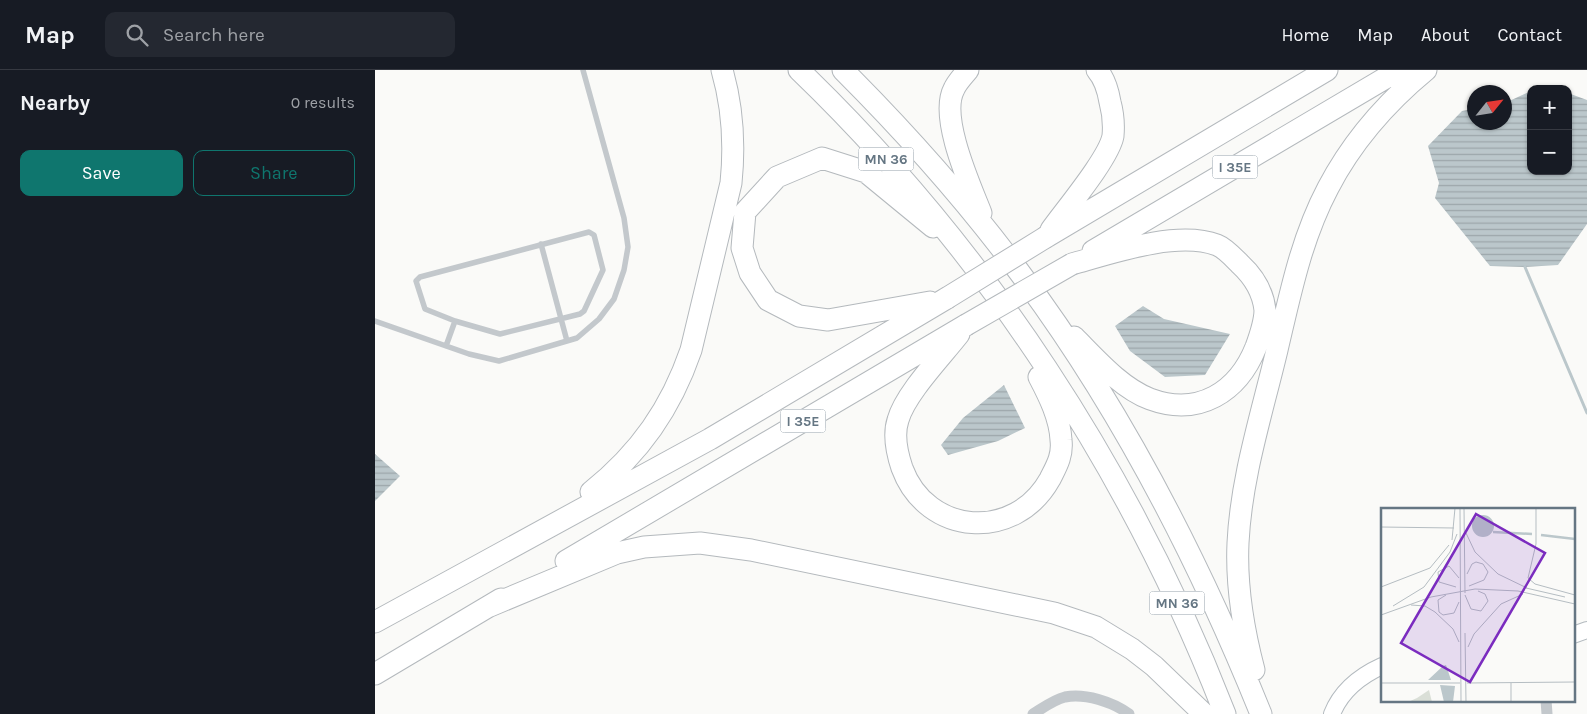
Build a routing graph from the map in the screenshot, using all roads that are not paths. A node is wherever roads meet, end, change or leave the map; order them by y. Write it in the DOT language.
graph roads {
  1 [pos="583,70"];
  2 [pos="722,70"];
  3 [pos="799,70"];
  4 [pos="843,70"];
  5 [pos="968,70"];
  6 [pos="1097,70"];
  7 [pos="1327,70"];
  8 [pos="1399,70"];
  9 [pos="1426,70"];
  10 [pos="987,230"];
  11 [pos="1049,234"];
  12 [pos="541,244"];
  13 [pos="959,246"];
  14 [pos="1072,264"];
  15 [pos="943,300"];
  16 [pos="1048,313"];
  17 [pos="560,319"];
  18 [pos="455,321"];
  19 [pos="375,322"];
  20 [pos="1014,322"];
  21 [pos="963,328"];
  22 [pos="567,341"];
  23 [pos="446,346"];
  24 [pos="546,528"];
  25 [pos="490,606"];
  26 [pos="375,622"];
  27 [pos="1587,630"];
  28 [pos="1575,634"];
  29 [pos="1381,667"];
  30 [pos="383,669"];
  31 [pos="1127,713"];
  32 [pos="1033,714"];
  33 [pos="1204,714"];
  34 [pos="1225,714"];
  35 [pos="1263,714"];
  36 [pos="1332,714"];
  1 -- 22 [label="lane"];
  2 -- 24 [label="highway"];
  3 -- 13 [label="highway, MN 36"];
  4 -- 10 [label="highway, MN 36"];
  5 -- 10 [label="highway"];
  6 -- 11 [label="highway"];
  7 -- 11 [label="highway, I 35E"];
  8 -- 14 [label="highway, I 35E"];
  9 -- 35 [label="highway"];
  10 -- 16 [label="highway, MN 36"];
  11 -- 15 [label="highway, I 35E, bridge"];
  12 -- 17 [label="lane"];
  12 -- 17 [label="lane"];
  12 -- 18 [label="lane"];
  13 -- 15 [label="highway"];
  13 -- 20 [label="highway, MN 36"];
  14 -- 16 [label="highway"];
  14 -- 21 [label="highway, I 35E, bridge"];
  15 -- 24 [label="highway, I 35E"];
  16 -- 35 [label="highway, MN 36"];
  17 -- 18 [label="lane"];
  17 -- 22 [label="lane"];
  18 -- 23 [label="lane"];
  19 -- 23 [label="lane"];
  20 -- 21 [label="highway"];
  20 -- 34 [label="highway, MN 36"];
  21 -- 25 [label="highway, I 35E"];
  22 -- 23 [label="lane"];
  24 -- 26 [label="highway, I 35E"];
  25 -- 30 [label="highway, I 35E"];
  25 -- 33 [label="highway"];
  27 -- 28 [label="street"];
  29 -- 36 [label="street"];
  31 -- 32 [label="street"];
}
